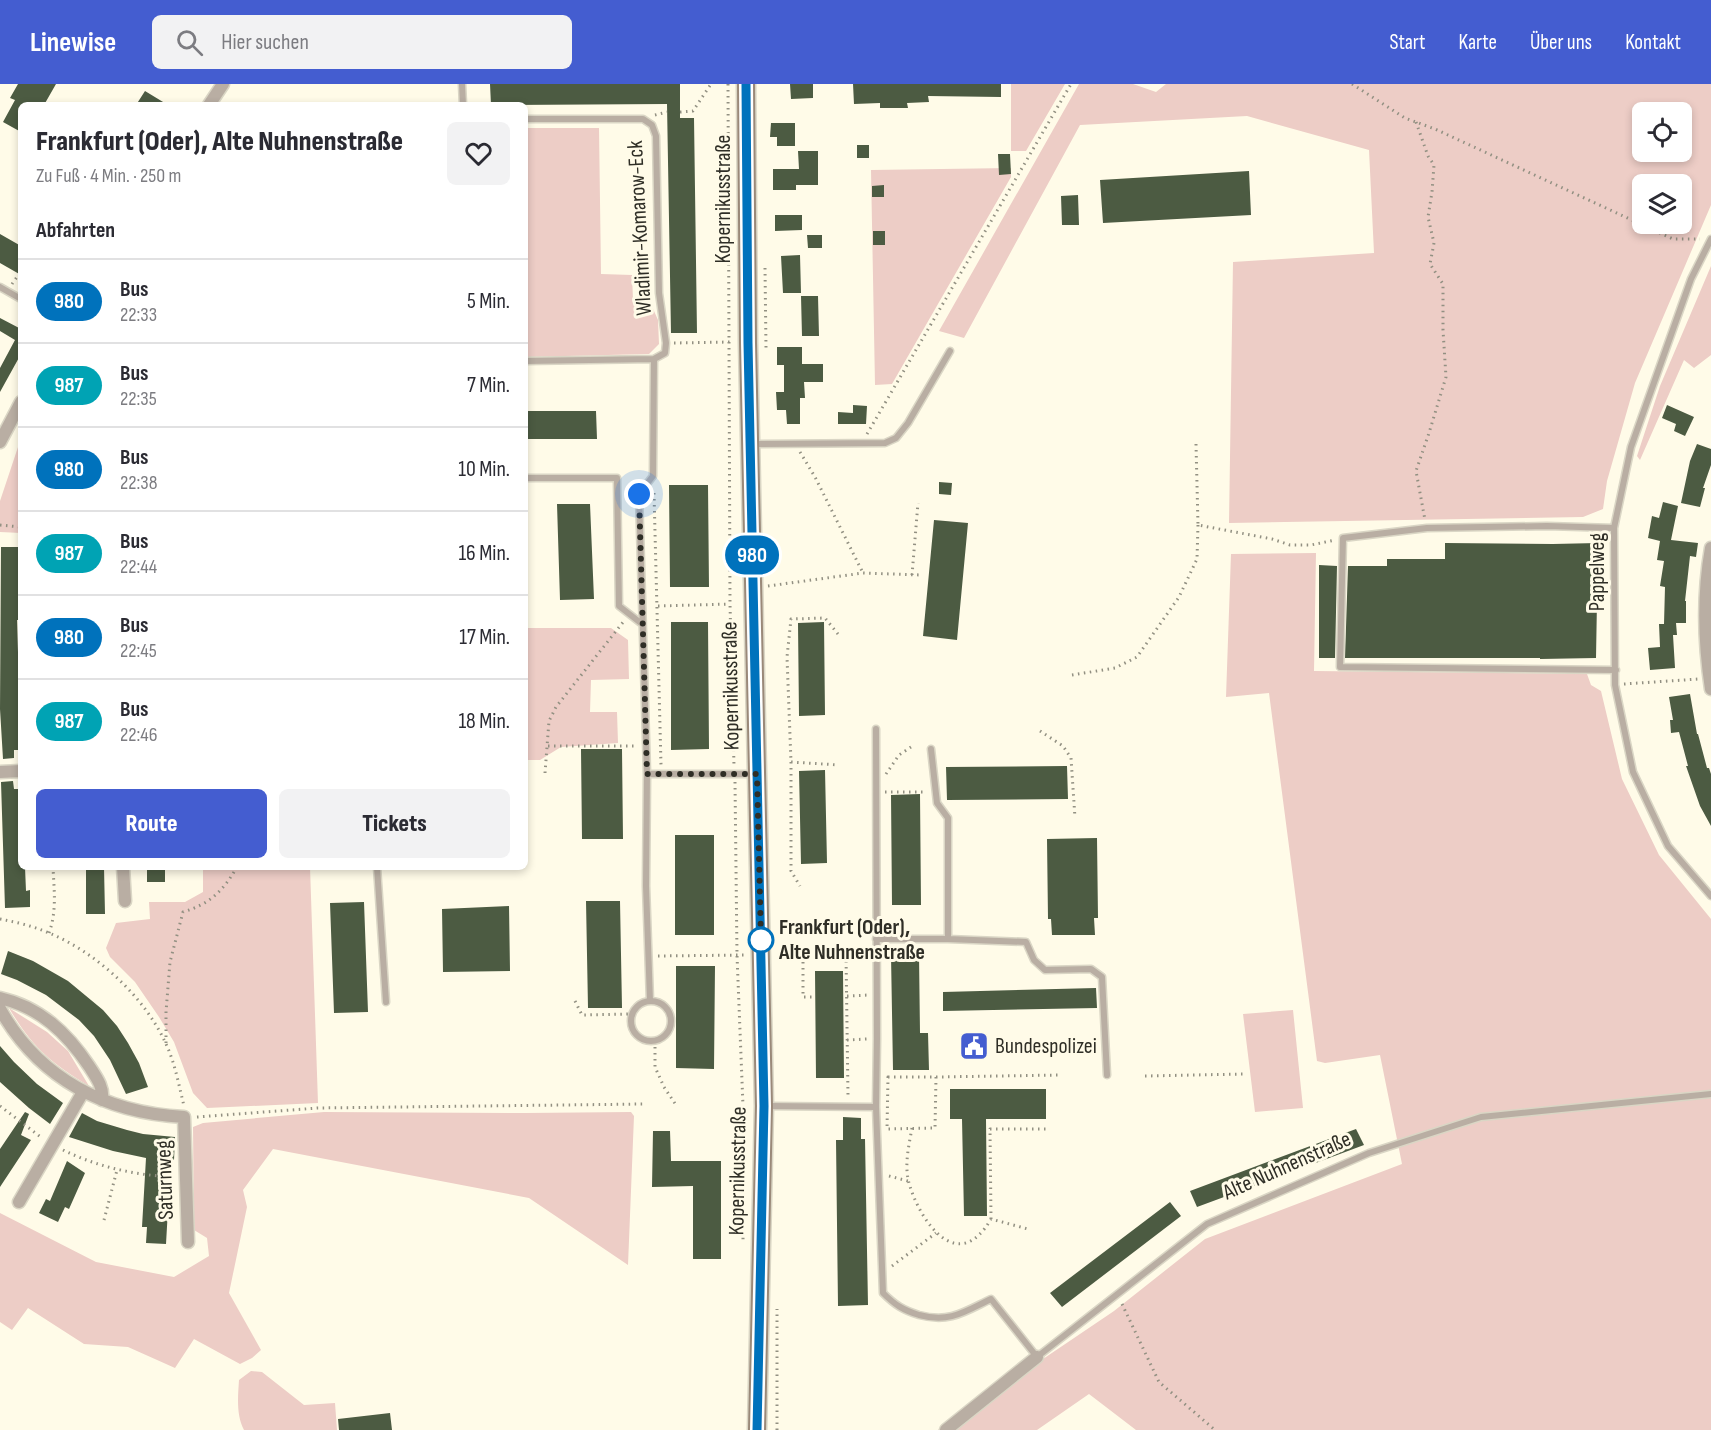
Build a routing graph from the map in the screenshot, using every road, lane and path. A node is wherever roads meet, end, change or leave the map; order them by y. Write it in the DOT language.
graph roads {
  1 [pos="223,84"];
  2 [pos="462,84"];
  3 [pos="711,84"];
  4 [pos="728,84"];
  5 [pos="746,84"];
  6 [pos="1071,84"];
  7 [pos="1352,84"];
  8 [pos="211,102"];
  9 [pos="463,102"];
  10 [pos="680,112"];
  11 [pos="528,119"];
  12 [pos="1416,122"];
  13 [pos="1702,239"];
  14 [pos="1711,239"];
  15 [pos="18,276"];
  16 [pos="0,287"];
  17 [pos="10,288"];
  18 [pos="18,297"];
  19 [pos="666,343"];
  20 [pos="739,343"];
  21 [pos="950,351"];
  22 [pos="654,359"];
  23 [pos="528,361"];
  24 [pos="18,406"];
  25 [pos="4,424"];
  26 [pos="0,442"];
  27 [pos="750,444"];
  28 [pos="796,444"];
  29 [pos="862,444"];
  30 [pos="1196,444"];
  31 [pos="653,476"];
  32 [pos="528,478"];
  33 [pos="918,503"];
  34 [pos="0,525"];
  35 [pos="1198,525"];
  36 [pos="18,527"];
  37 [pos="1427,528"];
  38 [pos="1614,528"];
  39 [pos="1343,538"];
  40 [pos="1711,548"];
  41 [pos="863,573"];
  42 [pos="912,575"];
  43 [pos="921,575"];
  44 [pos="768,586"];
  45 [pos="730,604"];
  46 [pos="658,606"];
  47 [pos="629,614"];
  48 [pos="642,624"];
  49 [pos="838,634"];
  50 [pos="1616,670"];
  51 [pos="1072,675"];
  52 [pos="1710,682"];
  53 [pos="1615,685"];
  54 [pos="876,729"];
  55 [pos="1040,731"];
  56 [pos="548,746"];
  57 [pos="646,746"];
  58 [pos="911,747"];
  59 [pos="931,748"];
  60 [pos="791,762"];
  61 [pos="839,765"];
  62 [pos="18,771"];
  63 [pos="0,772"];
  64 [pos="661,773"];
  65 [pos="545,774"];
  66 [pos="647,774"];
  67 [pos="735,774"];
  68 [pos="757,774"];
  69 [pos="876,790"];
  70 [pos="937,792"];
  71 [pos="1075,818"];
  72 [pos="53,870"];
  73 [pos="123,870"];
  74 [pos="235,870"];
  75 [pos="377,870"];
  76 [pos="800,886"];
  77 [pos="1711,896"];
  78 [pos="125,901"];
  79 [pos="0,919"];
  80 [pos="49,933"];
  81 [pos="876,939"];
  82 [pos="948,939"];
  83 [pos="761,954"];
  84 [pos="737,955"];
  85 [pos="846,955"];
  86 [pos="803,956"];
  87 [pos="649,957"];
  88 [pos="877,995"];
  89 [pos="847,996"];
  90 [pos="815,997"];
  91 [pos="0,998"];
  92 [pos="575,1001"];
  93 [pos="650,1001"];
  94 [pos="386,1002"];
  95 [pos="632,1014"];
  96 [pos="2,1016"];
  97 [pos="877,1038"];
  98 [pos="847,1040"];
  99 [pos="655,1041"];
  100 [pos="166,1044"];
  101 [pos="1243,1074"];
  102 [pos="1061,1075"];
  103 [pos="1107,1075"];
  104 [pos="1145,1076"];
  105 [pos="936,1077"];
  106 [pos="83,1092"];
  107 [pos="1711,1094"];
  108 [pos="102,1100"];
  109 [pos="644,1104"];
  110 [pos="676,1105"];
  111 [pos="743,1106"];
  112 [pos="764,1106"];
  113 [pos="0,1107"];
  114 [pos="849,1107"];
  115 [pos="876,1107"];
  116 [pos="184,1118"];
  117 [pos="912,1128"];
  118 [pos="1050,1129"];
  119 [pos="52,1144"];
  120 [pos="117,1170"];
  121 [pos="878,1173"];
  122 [pos="186,1178"];
  123 [pos="908,1181"];
  124 [pos="19,1202"];
  125 [pos="991,1219"];
  126 [pos="104,1220"];
  127 [pos="1028,1229"];
  128 [pos="936,1233"];
  129 [pos="188,1242"];
  130 [pos="882,1273"];
  131 [pos="1118,1294"];
  132 [pos="1037,1357"];
  133 [pos="757,1430"];
  134 [pos="946,1430"];
  135 [pos="1215,1430"];
  1 -- 8 [label="street"];
  2 -- 9 [label="lane"];
  3 -- 10 [label="path"];
  4 -- 20 [label="path"];
  5 -- 20 [label="main road, Kopernikusstraße"];
  6 -- 29 [label="path"];
  7 -- 12 [label="path"];
  11 -- 19 [label="lane, Wladimir-Komarow-Eck"];
  12 -- 13 [label="path"];
  12 -- 37 [label="path"];
  14 -- 38 [label="lane, Pappelweg"];
  15 -- 17 [label="path"];
  16 -- 18 [label="lane"];
  19 -- 20 [label="path"];
  19 -- 22 [label="lane, Wladimir-Komarow-Eck"];
  20 -- 27 [label="main road, Kopernikusstraße"];
  20 -- 45 [label="path"];
  21 -- 29 [label="lane"];
  22 -- 23 [label="lane"];
  22 -- 31 [label="lane"];
  24 -- 25 [label="street"];
  25 -- 26 [label="street"];
  27 -- 28 [label="lane"];
  27 -- 68 [label="main road, Kopernikusstraße"];
  28 -- 29 [label="lane"];
  28 -- 41 [label="path"];
  30 -- 35 [label="path"];
  31 -- 46 [label="path"];
  31 -- 48 [label="lane"];
  32 -- 47 [label="lane"];
  33 -- 42 [label="path"];
  34 -- 36 [label="path"];
  35 -- 39 [label="path"];
  35 -- 51 [label="path"];
  37 -- 38 [label="lane"];
  37 -- 39 [label="lane"];
  38 -- 50 [label="lane, Pappelweg"];
  39 -- 50 [label="lane"];
  40 -- 52 [label="street"];
  41 -- 42 [label="path"];
  41 -- 44 [label="path"];
  42 -- 43 [label="path"];
  45 -- 46 [label="path"];
  45 -- 67 [label="path"];
  46 -- 64 [label="path"];
  47 -- 48 [label="lane"];
  47 -- 56 [label="path"];
  48 -- 57 [label="lane"];
  49 -- 60 [label="path"];
  50 -- 53 [label="lane, Pappelweg"];
  52 -- 53 [label="path"];
  53 -- 77 [label="lane, Pappelweg"];
  54 -- 69 [label="lane"];
  55 -- 71 [label="path"];
  56 -- 57 [label="path"];
  56 -- 65 [label="path"];
  57 -- 66 [label="lane"];
  58 -- 69 [label="path"];
  59 -- 70 [label="lane"];
  60 -- 61 [label="path"];
  60 -- 76 [label="path"];
  62 -- 63 [label="street"];
  64 -- 66 [label="lane"];
  64 -- 67 [label="lane"];
  66 -- 87 [label="lane"];
  67 -- 68 [label="lane"];
  67 -- 84 [label="path"];
  68 -- 83 [label="main road, Kopernikusstraße"];
  69 -- 70 [label="path"];
  69 -- 81 [label="lane"];
  70 -- 82 [label="lane"];
  72 -- 80 [label="path"];
  73 -- 78 [label="street"];
  74 -- 100 [label="path"];
  75 -- 94 [label="lane"];
  79 -- 80 [label="path"];
  80 -- 100 [label="path"];
  81 -- 82 [label="lane"];
  81 -- 88 [label="lane"];
  82 -- 103 [label="lane"];
  83 -- 84 [label="path"];
  83 -- 112 [label="main road, Kopernikusstraße"];
  84 -- 87 [label="path"];
  84 -- 111 [label="path"];
  85 -- 89 [label="path"];
  86 -- 90 [label="path"];
  87 -- 93 [label="lane"];
  88 -- 89 [label="path"];
  88 -- 97 [label="lane"];
  89 -- 98 [label="path"];
  91 -- 108 [label="street"];
  92 -- 95 [label="path"];
  93 -- 95 [label="lane"];
  93 -- 99 [label="lane"];
  95 -- 99 [label="lane"];
  96 -- 106 [label="street"];
  97 -- 98 [label="path"];
  97 -- 115 [label="lane"];
  98 -- 114 [label="path"];
  99 -- 110 [label="path"];
  100 -- 116 [label="path"];
  101 -- 104 [label="path"];
  102 -- 105 [label="path"];
  105 -- 117 [label="path"];
  105 -- 117 [label="path"];
  106 -- 108 [label="street"];
  106 -- 119 [label="street"];
  107 -- 131 [label="lane, Alte Nuhnenstraße"];
  108 -- 116 [label="street"];
  109 -- 116 [label="path"];
  112 -- 114 [label="lane"];
  112 -- 133 [label="main road, Kopernikusstraße"];
  113 -- 119 [label="path"];
  114 -- 115 [label="lane"];
  115 -- 121 [label="lane"];
  116 -- 122 [label="street, Saturnweg"];
  117 -- 123 [label="path"];
  118 -- 125 [label="path"];
  119 -- 120 [label="path"];
  119 -- 124 [label="street"];
  120 -- 122 [label="path"];
  120 -- 126 [label="path"];
  121 -- 123 [label="path"];
  121 -- 130 [label="lane"];
  122 -- 129 [label="street, Saturnweg"];
  123 -- 128 [label="path"];
  125 -- 127 [label="path"];
  125 -- 128 [label="path"];
  128 -- 130 [label="path"];
  130 -- 132 [label="lane"];
  131 -- 132 [label="lane, Alte Nuhnenstraße"];
  131 -- 135 [label="path"];
  132 -- 134 [label="street, Alte Nuhnenstraße"];
}
